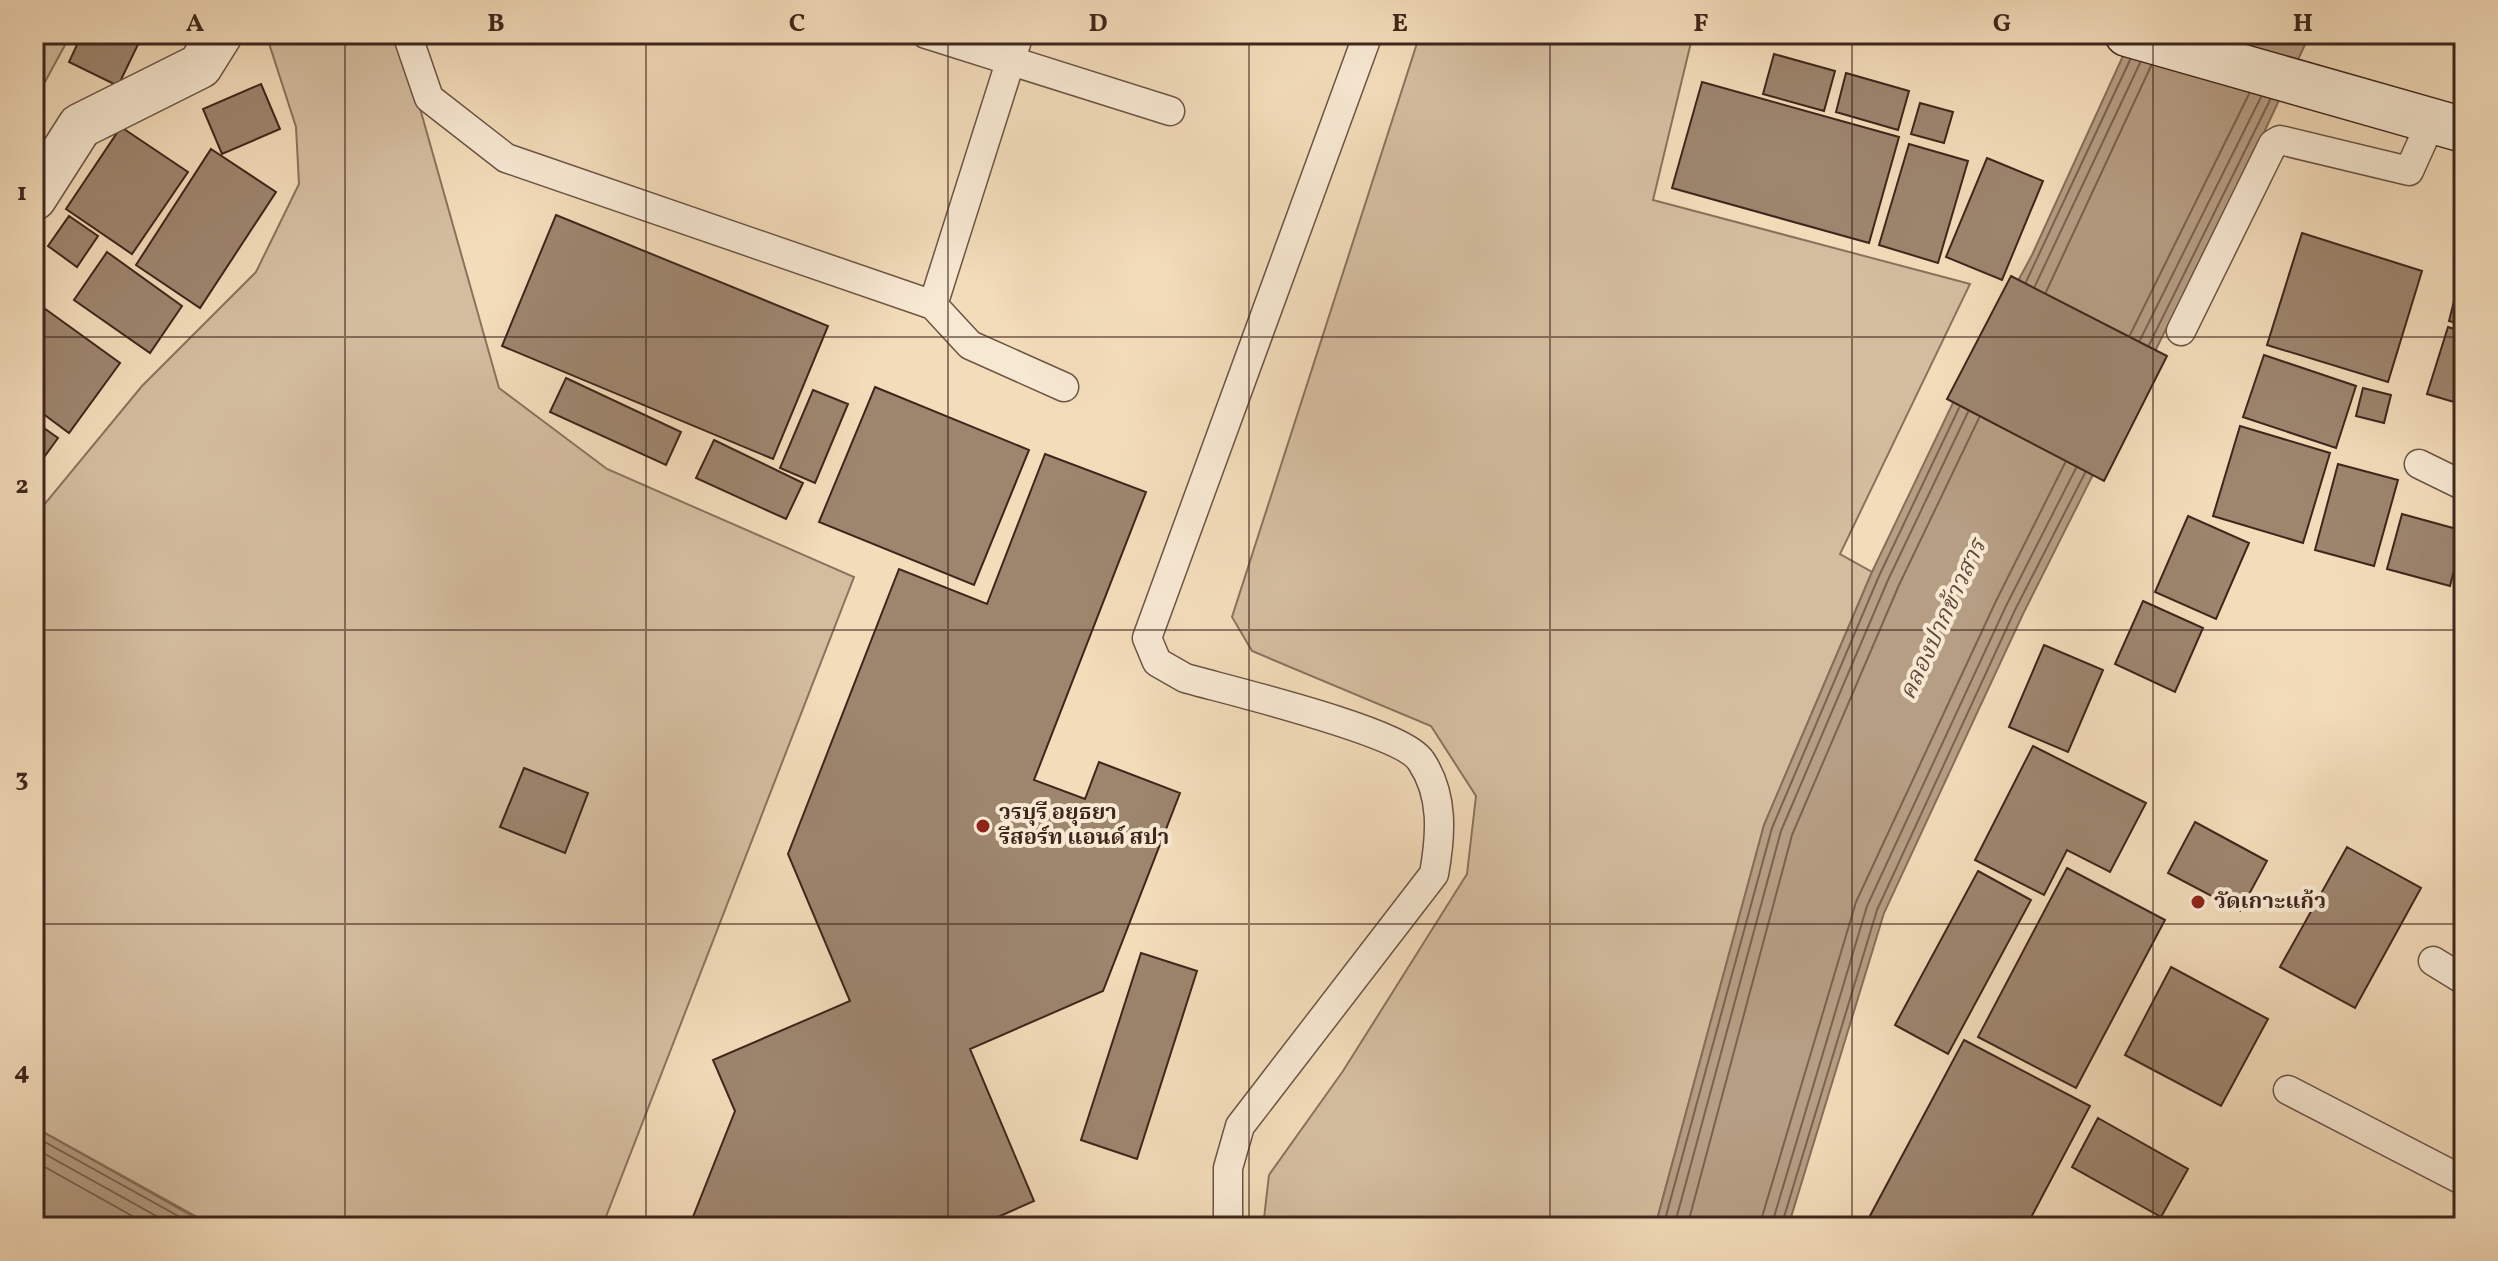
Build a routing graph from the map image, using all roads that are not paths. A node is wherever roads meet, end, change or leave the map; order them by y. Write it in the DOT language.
graph roads {
  1 [pos="220,34"];
  2 [pos="407,34"];
  3 [pos="926,34"];
  4 [pos="1368,34"];
  5 [pos="2127,34"];
  6 [pos="1015,47"];
  7 [pos="1170,111"];
  8 [pos="2448,125"];
  9 [pos="34,198"];
  10 [pos="933,305"];
  11 [pos="2181,331"];
  12 [pos="1064,387"];
  13 [pos="2419,464"];
  14 [pos="2464,486"];
  15 [pos="2433,961"];
  16 [pos="2464,980"];
  17 [pos="2288,1090"];
  18 [pos="2464,1181"];
  19 [pos="1228,1227"];
  1 -- 9 [label="main road"];
  2 -- 10 [label="lane"];
  3 -- 6 [label="lane"];
  4 -- 19 [label="lane"];
  5 -- 8 [label="main road"];
  6 -- 7 [label="lane"];
  6 -- 10 [label="lane"];
  8 -- 11 [label="lane"];
  10 -- 12 [label="lane"];
  13 -- 14 [label="lane"];
  15 -- 16 [label="lane"];
  17 -- 18 [label="lane"];
}
